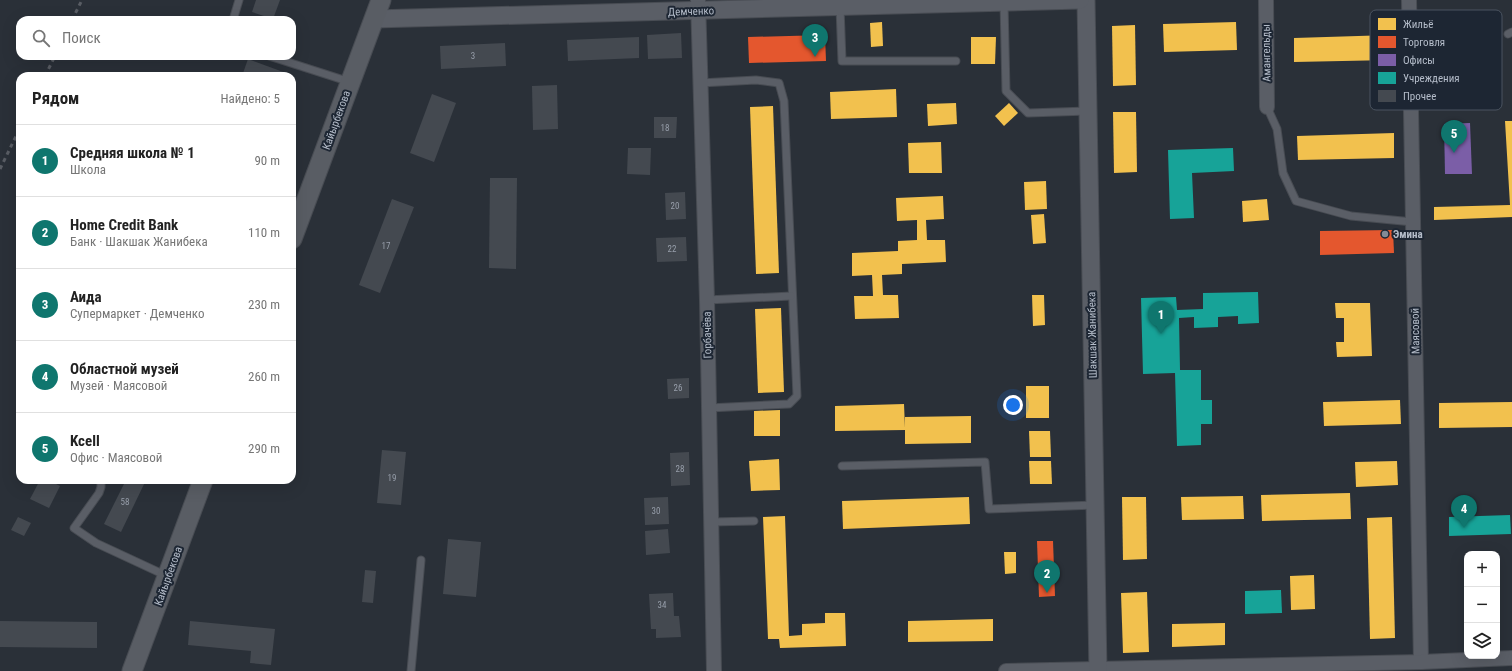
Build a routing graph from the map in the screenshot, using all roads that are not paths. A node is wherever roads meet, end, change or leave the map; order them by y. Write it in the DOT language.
graph roads {
  1 [pos="239,0"];
  2 [pos="381,0"];
  3 [pos="1080,0"];
  4 [pos="1086,0"];
  5 [pos="1266,0"];
  6 [pos="1409,0"];
  7 [pos="898,2"];
  8 [pos="1004,2"];
  9 [pos="698,5"];
  10 [pos="840,6"];
  11 [pos="1409,10"];
  12 [pos="234,16"];
  13 [pos="374,19"];
  14 [pos="281,60"];
  15 [pos="956,61"];
  16 [pos="350,82"];
  17 [pos="700,83"];
  18 [pos="1267,107"];
  19 [pos="1411,110"];
  20 [pos="1088,111"];
  21 [pos="1413,222"];
  22 [pos="296,228"];
  23 [pos="791,296"];
  24 [pos="707,300"];
  25 [pos="709,408"];
  26 [pos="842,466"];
  27 [pos="101,484"];
  28 [pos="202,484"];
  29 [pos="1095,505"];
  30 [pos="754,521"];
  31 [pos="711,522"];
  32 [pos="421,560"];
  33 [pos="167,576"];
  34 [pos="1512,658"];
  35 [pos="1420,662"];
  36 [pos="1098,670"];
  37 [pos="132,671"];
  38 [pos="411,671"];
  39 [pos="714,671"];
  40 [pos="1006,671"];
  1 -- 12 [label="lane"];
  2 -- 13 [label="main road, Кайырбекова"];
  3 -- 8 [label="street, Демченко"];
  4 -- 20 [label="street, Шакшак Жанибека"];
  5 -- 18 [label="street, Амангельды"];
  6 -- 11 [label="street, Маясовой"];
  7 -- 8 [label="street, Демченко"];
  7 -- 10 [label="street, Демченко"];
  8 -- 20 [label="lane"];
  9 -- 10 [label="street, Демченко"];
  9 -- 13 [label="street, Демченко"];
  9 -- 17 [label="street, Горбачёва"];
  10 -- 15 [label="lane"];
  13 -- 16 [label="main road, Кайырбекова"];
  14 -- 16 [label="lane"];
  16 -- 22 [label="main road, Кайырбекова"];
  17 -- 23 [label="lane"];
  17 -- 24 [label="street, Горбачёва"];
  18 -- 21 [label="lane"];
  19 -- 21 [label="street, Маясовой"];
  20 -- 29 [label="street, Шакшак Жанибека"];
  21 -- 35 [label="street, Маясовой"];
  23 -- 24 [label="lane"];
  23 -- 25 [label="lane"];
  24 -- 25 [label="street, Горбачёва"];
  25 -- 31 [label="street, Горбачёва"];
  26 -- 29 [label="lane"];
  27 -- 33 [label="lane"];
  28 -- 33 [label="main road, Кайырбекова"];
  29 -- 36 [label="street, Шакшак Жанибека"];
  30 -- 31 [label="lane"];
  31 -- 39 [label="street, Горбачёва"];
  32 -- 38 [label="lane"];
  33 -- 37 [label="main road, Кайырбекова"];
  34 -- 35 [label="street"];
  35 -- 36 [label="street"];
  36 -- 40 [label="street"];
}
